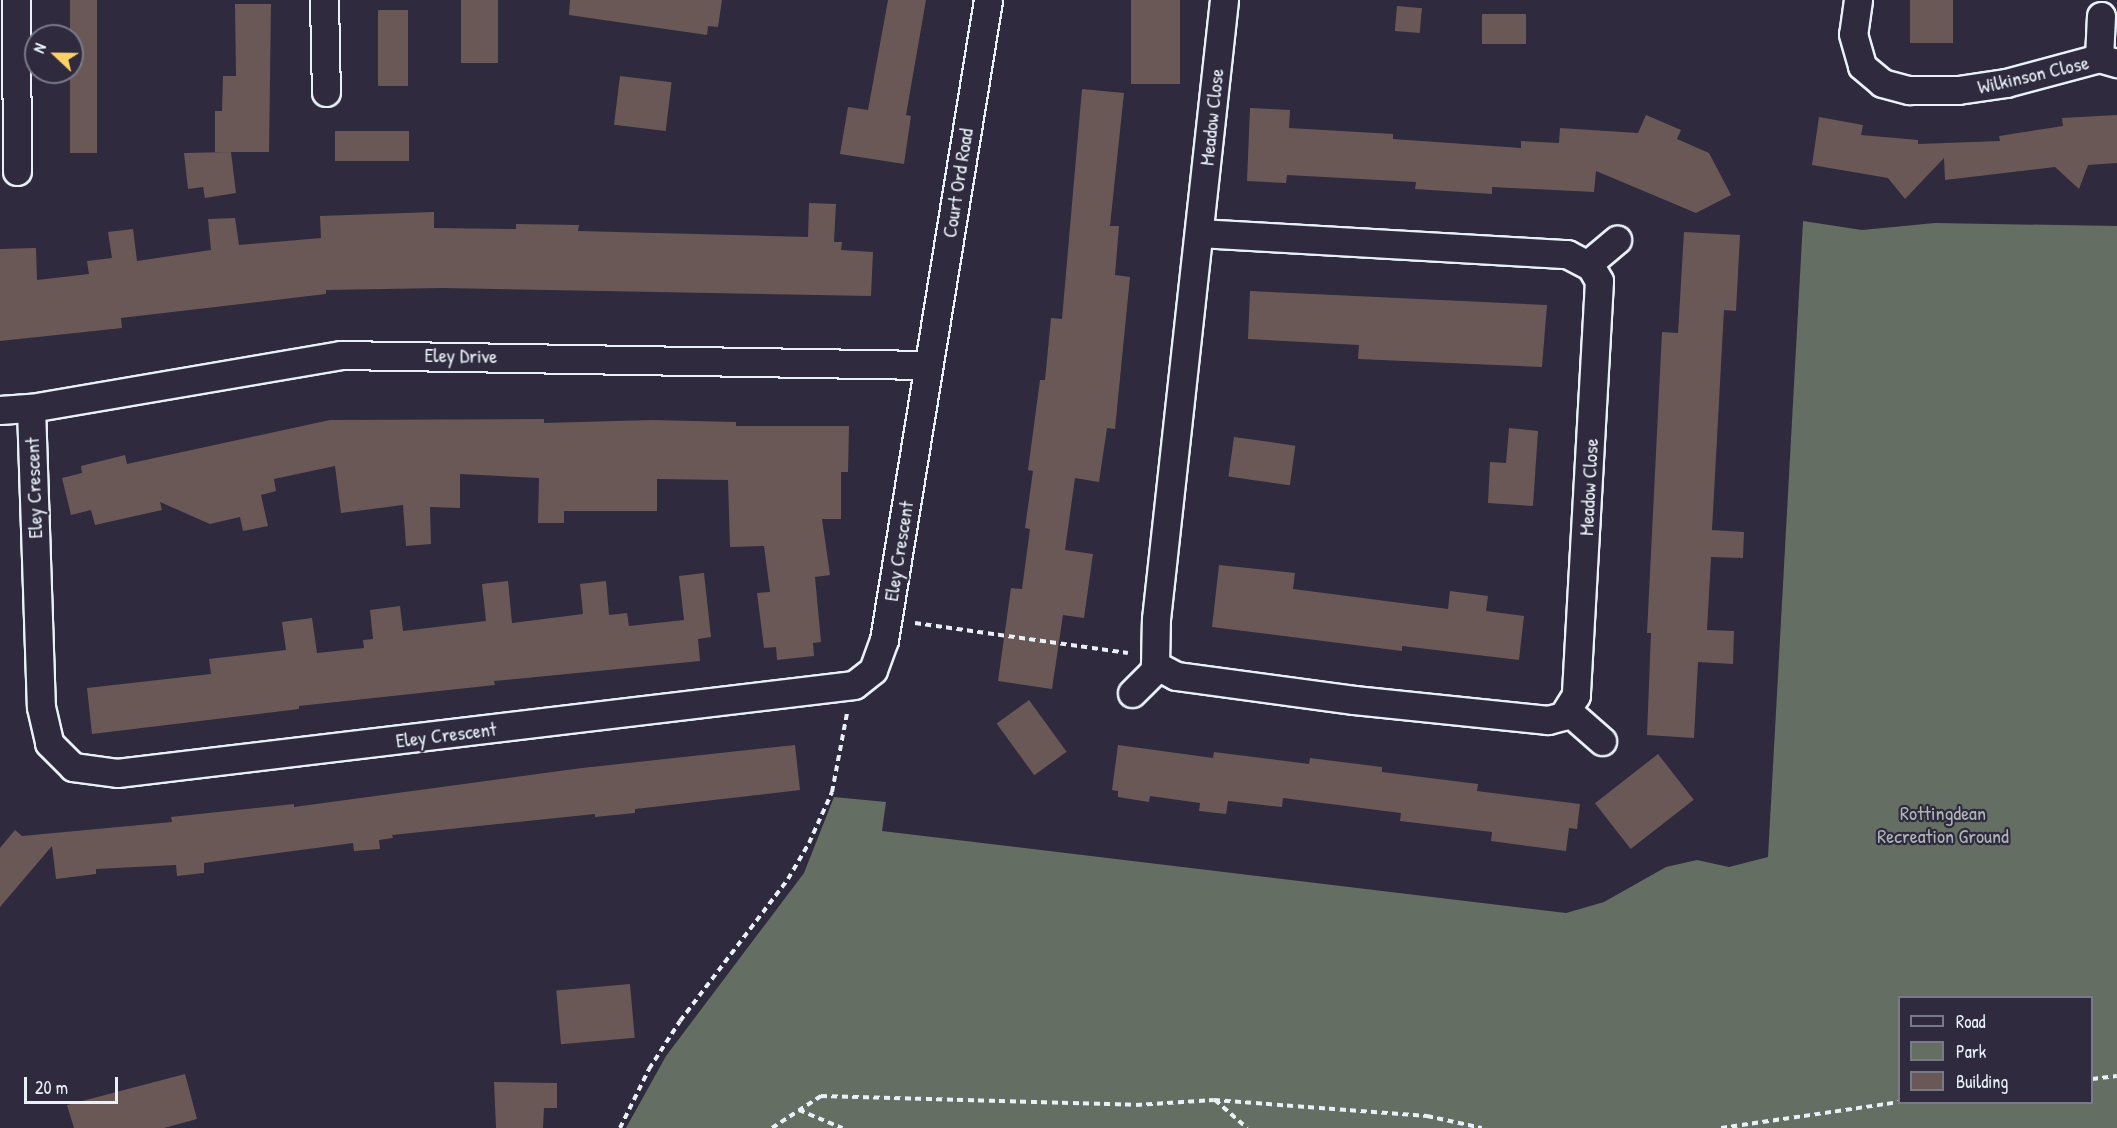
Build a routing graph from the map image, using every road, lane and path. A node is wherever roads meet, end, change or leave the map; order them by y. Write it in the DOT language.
graph roads {
  1 [pos="16,0"];
  2 [pos="324,0"];
  3 [pos="988,0"];
  4 [pos="1224,0"];
  5 [pos="1858,0"];
  6 [pos="2101,16"];
  7 [pos="2108,61"];
  8 [pos="326,92"];
  9 [pos="17,171"];
  10 [pos="1199,233"];
  11 [pos="1617,240"];
  12 [pos="1588,264"];
  13 [pos="927,365"];
  14 [pos="31,408"];
  15 [pos="0,410"];
  16 [pos="887,619"];
  17 [pos="1155,663"];
  18 [pos="843,687"];
  19 [pos="1132,693"];
  20 [pos="1569,712"];
  21 [pos="1602,741"];
  22 [pos="2117,1076"];
  23 [pos="2093,1079"];
  24 [pos="1214,1100"];
  25 [pos="1898,1102"];
  26 [pos="798,1110"];
  27 [pos="620,1128"];
  28 [pos="772,1128"];
  29 [pos="842,1128"];
  30 [pos="1247,1128"];
  31 [pos="1482,1128"];
  32 [pos="1721,1128"];
  1 -- 9 [label="street"];
  2 -- 8 [label="street"];
  3 -- 13 [label="street, Court Ord Road"];
  4 -- 10 [label="street, Meadow Close"];
  5 -- 7 [label="street, Wilkinson Close"];
  6 -- 7 [label="street, Wilkinson Close"];
  10 -- 12 [label="street"];
  10 -- 17 [label="street, Meadow Close"];
  11 -- 12 [label="street"];
  12 -- 20 [label="street, Meadow Close"];
  13 -- 14 [label="street, Eley Drive"];
  13 -- 16 [label="street, Eley Crescent"];
  14 -- 15 [label="street, Eley Drive"];
  14 -- 18 [label="street, Eley Crescent"];
  16 -- 17 [label="path"];
  16 -- 18 [label="street, Eley Crescent"];
  17 -- 19 [label="street"];
  17 -- 20 [label="street"];
  18 -- 27 [label="path"];
  20 -- 21 [label="street"];
  22 -- 23 [label="path"];
  24 -- 26 [label="path"];
  24 -- 30 [label="path"];
  24 -- 31 [label="path"];
  25 -- 32 [label="path"];
  26 -- 28 [label="path"];
  26 -- 29 [label="path"];
}
